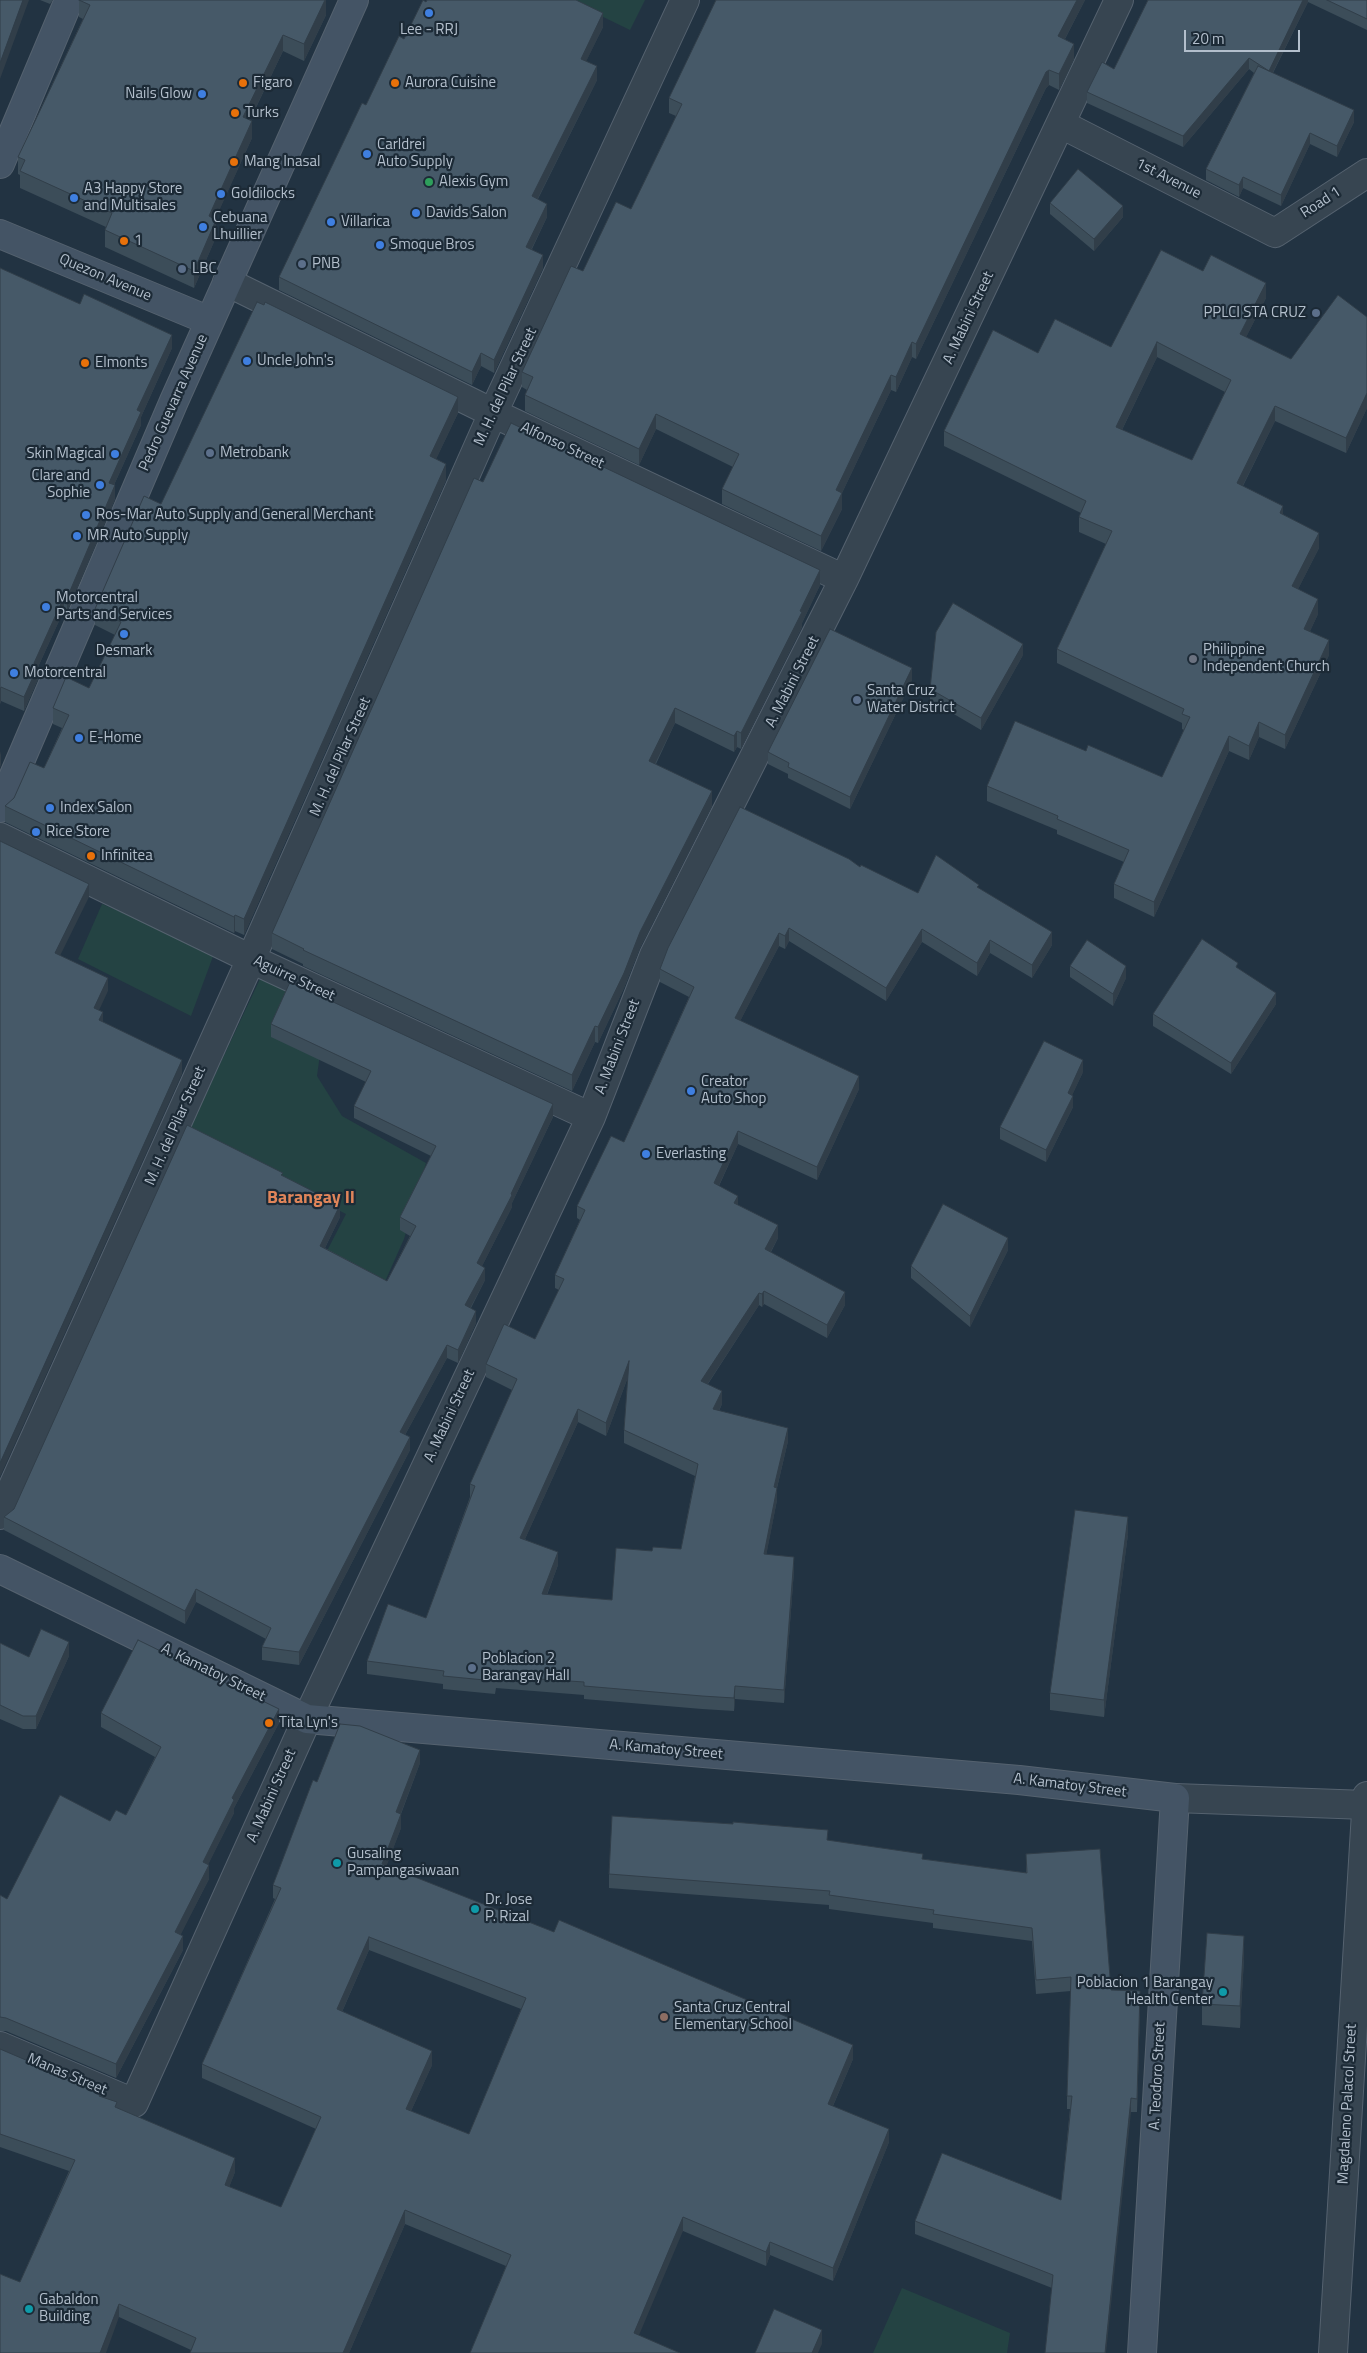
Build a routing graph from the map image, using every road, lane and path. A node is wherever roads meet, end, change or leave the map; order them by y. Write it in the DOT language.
graph roads {
  1 [pos="69,0"];
  2 [pos="354,0"];
  3 [pos="685,0"];
  4 [pos="1120,0"];
  5 [pos="1061,124"];
  6 [pos="0,164"];
  7 [pos="1367,172"];
  8 [pos="1275,233"];
  9 [pos="0,234"];
  10 [pos="227,282"];
  11 [pos="210,321"];
  12 [pos="493,413"];
  13 [pos="844,580"];
  14 [pos="0,808"];
  15 [pos="0,837"];
  16 [pos="252,959"];
  17 [pos="591,1117"];
  18 [pos="0,1515"];
  19 [pos="0,1568"];
  20 [pos="307,1719"];
  21 [pos="1175,1798"];
  22 [pos="1367,1800"];
  23 [pos="0,2046"];
  24 [pos="134,2103"];
  25 [pos="1142,2353"];
  26 [pos="1333,2353"];
  1 -- 6 [label="street"];
  2 -- 10 [label="street, Pedro Guevarra Avenue"];
  3 -- 12 [label="street, M. H. del Pilar Street"];
  4 -- 5 [label="street, A. Mabini Street"];
  5 -- 8 [label="street, 1st Avenue"];
  5 -- 13 [label="street, A. Mabini Street"];
  7 -- 8 [label="street, Road 1"];
  9 -- 11 [label="street, Quezon Avenue"];
  10 -- 11 [label="street, Pedro Guevarra Avenue"];
  10 -- 12 [label="street, Alfonso Street"];
  11 -- 14 [label="street, Pedro Guevarra Avenue"];
  12 -- 13 [label="street, Alfonso Street"];
  12 -- 16 [label="street, M. H. del Pilar Street"];
  13 -- 17 [label="street, A. Mabini Street"];
  15 -- 16 [label="street, Aguirre Street"];
  16 -- 17 [label="street, Aguirre Street"];
  16 -- 18 [label="street, M. H. del Pilar Street"];
  17 -- 20 [label="street, A. Mabini Street"];
  19 -- 20 [label="street, A. Kamatoy Street"];
  20 -- 21 [label="street, A. Kamatoy Street"];
  20 -- 24 [label="street, A. Mabini Street"];
  21 -- 22 [label="street, A. Kamatoy Street"];
  21 -- 25 [label="street, A. Teodoro Street"];
  22 -- 26 [label="street, Magdaleno Palacol Street"];
  23 -- 24 [label="street, Manas Street"];
}
